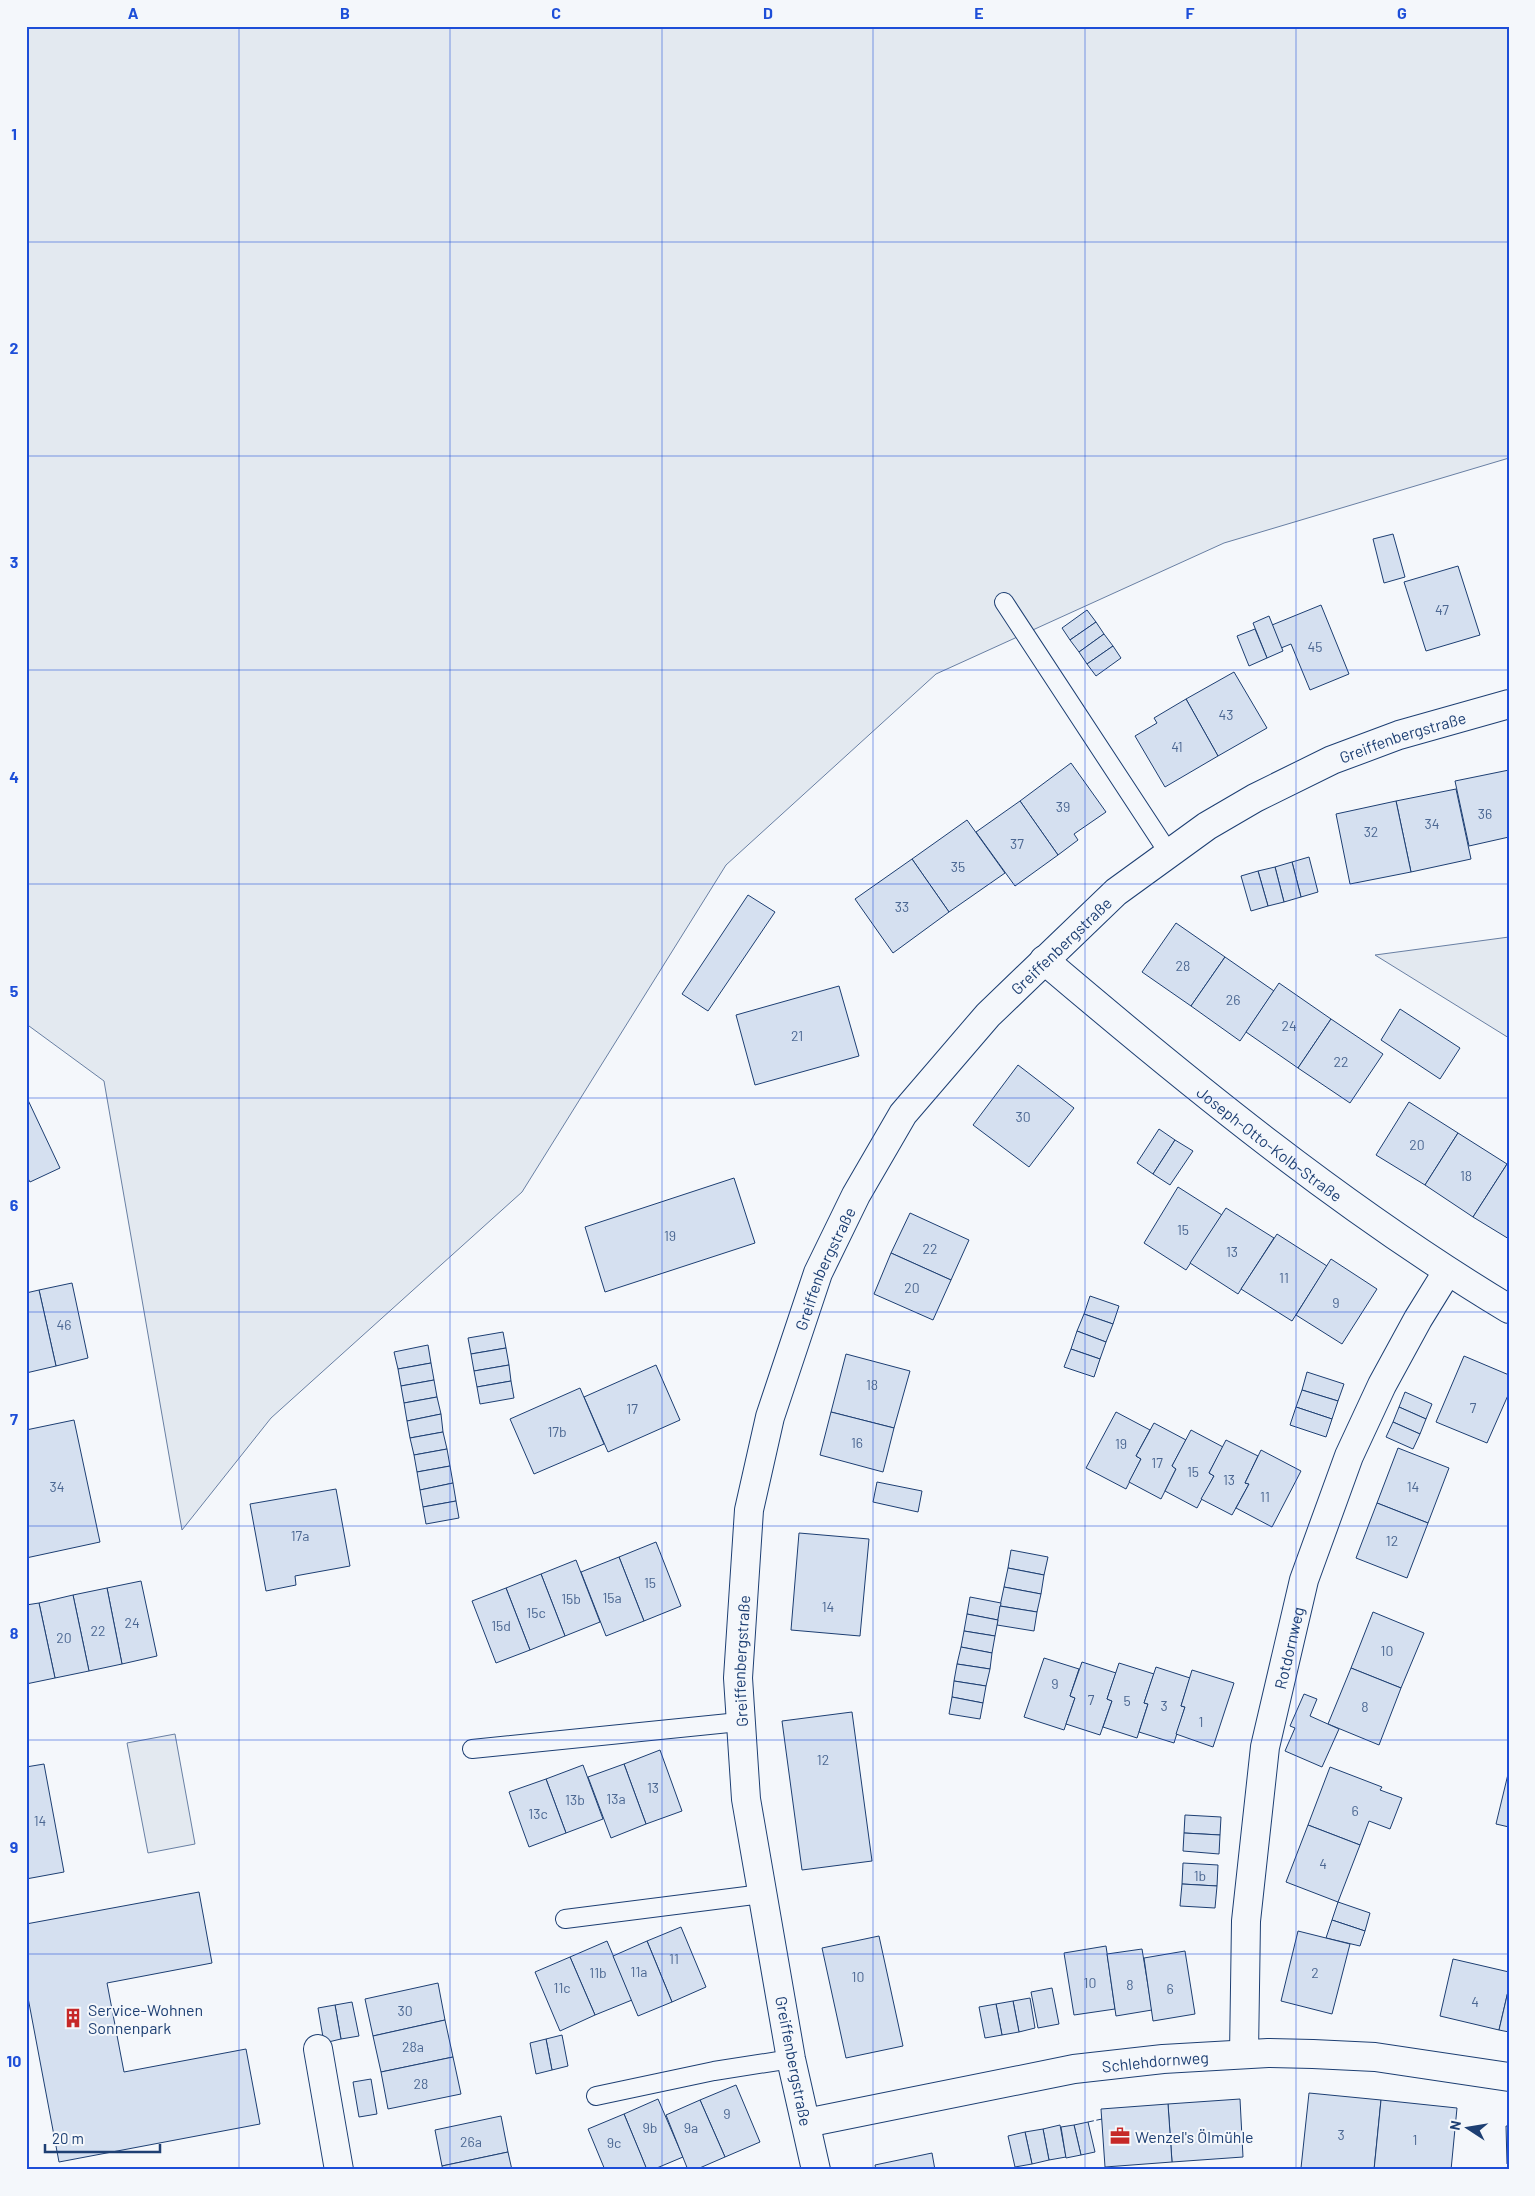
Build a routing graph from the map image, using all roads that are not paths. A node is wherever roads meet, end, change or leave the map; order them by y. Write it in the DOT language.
graph roads {
  1 [pos="1004,602"];
  2 [pos="1509,704"];
  3 [pos="1168,852"];
  4 [pos="1044,960"];
  5 [pos="1447,1272"];
  6 [pos="1509,1309"];
  7 [pos="739,1722"];
  8 [pos="472,1749"];
  9 [pos="762,1894"];
  10 [pos="565,1919"];
  11 [pos="318,2048"];
  12 [pos="1244,2054"];
  13 [pos="791,2060"];
  14 [pos="1509,2077"];
  15 [pos="596,2096"];
  16 [pos="806,2124"];
  17 [pos="339,2170"];
  18 [pos="816,2170"];
  1 -- 3 [label="lane"];
  2 -- 3 [label="street, Greiffenbergstraße"];
  3 -- 4 [label="street, Greiffenbergstraße"];
  4 -- 5 [label="street, Joseph-Otto-Kolb-Straße"];
  4 -- 7 [label="street, Greiffenbergstraße"];
  5 -- 6 [label="street, Joseph-Otto-Kolb-Straße"];
  5 -- 12 [label="street, Rotdornweg"];
  7 -- 8 [label="lane"];
  7 -- 9 [label="street, Greiffenbergstraße"];
  9 -- 10 [label="lane"];
  9 -- 13 [label="street, Greiffenbergstraße"];
  11 -- 17 [label="street"];
  12 -- 14 [label="street, Schlehdornweg"];
  12 -- 16 [label="street, Schlehdornweg"];
  13 -- 15 [label="lane"];
  13 -- 16 [label="street, Greiffenbergstraße"];
  16 -- 18 [label="street, Greiffenbergstraße"];
}
